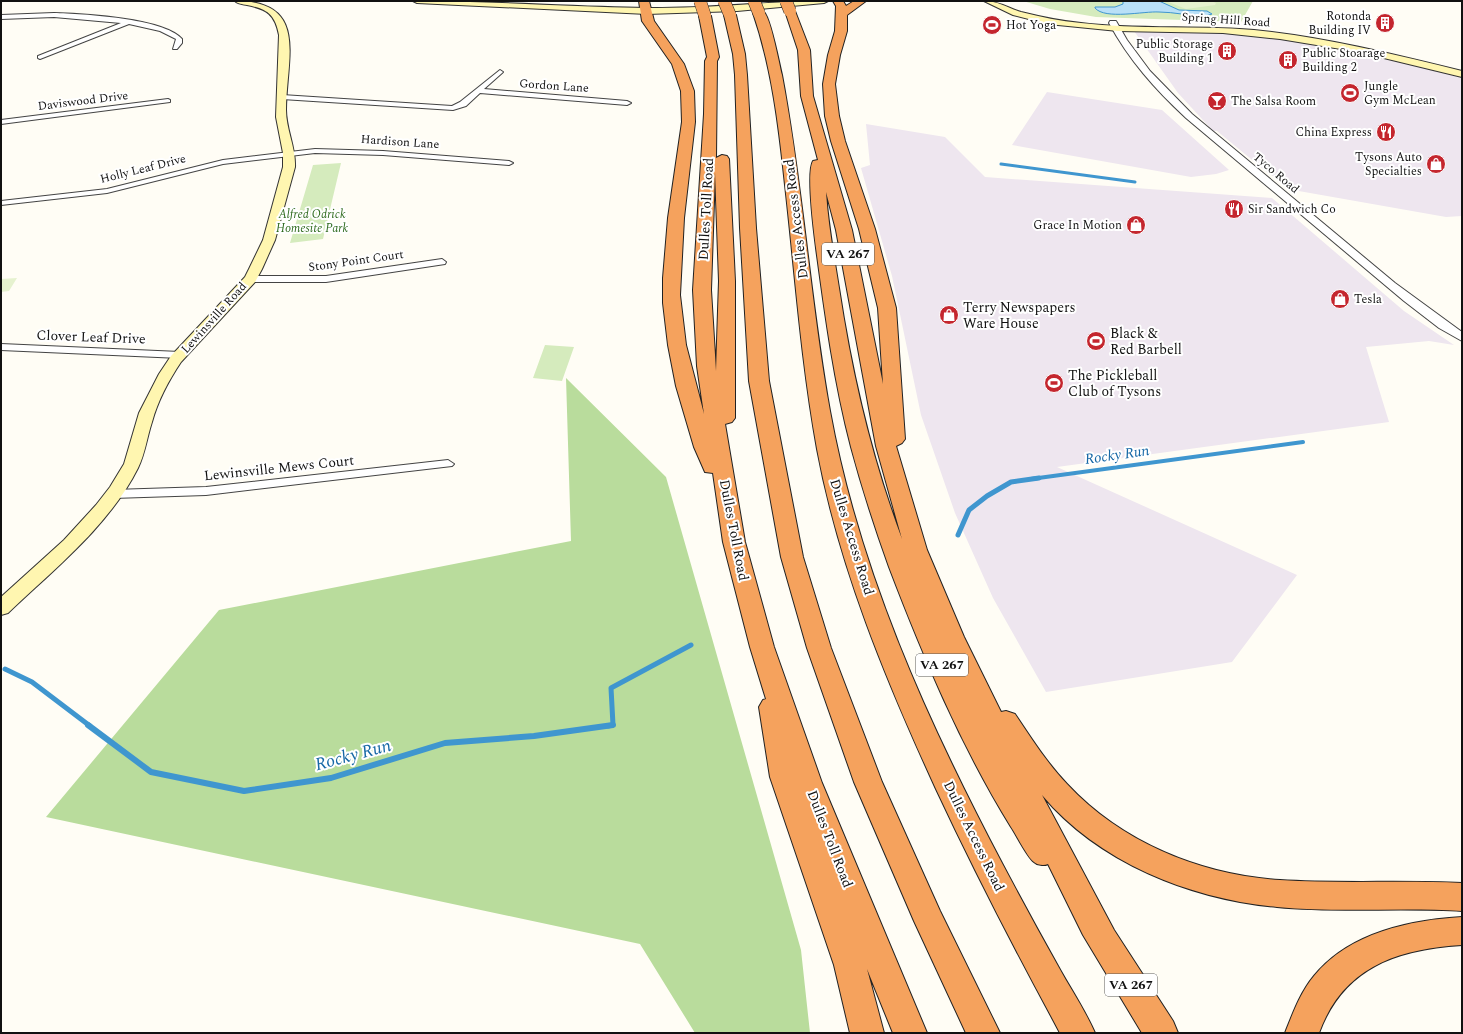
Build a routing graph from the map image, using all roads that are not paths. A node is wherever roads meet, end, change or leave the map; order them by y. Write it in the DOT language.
graph roads {
  1 [pos="240,1"];
  2 [pos="417,1"];
  3 [pos="700,1"];
  4 [pos="769,1"];
  5 [pos="824,1"];
  6 [pos="838,1"];
  7 [pos="861,1"];
  8 [pos="1002,1"];
  9 [pos="473,2"];
  10 [pos="989,2"];
  11 [pos="263,4"];
  12 [pos="646,6"];
  13 [pos="757,7"];
  14 [pos="727,8"];
  15 [pos="789,8"];
  16 [pos="841,14"];
  17 [pos="1,17"];
  18 [pos="129,22"];
  19 [pos="1114,25"];
  20 [pos="175,48"];
  21 [pos="40,56"];
  22 [pos="713,57"];
  23 [pos="1462,68"];
  24 [pos="500,72"];
  25 [pos="1462,74"];
  26 [pos="478,91"];
  27 [pos="282,97"];
  28 [pos="168,102"];
  29 [pos="627,103"];
  30 [pos="1,122"];
  31 [pos="817,137"];
  32 [pos="289,153"];
  33 [pos="509,162"];
  34 [pos="1,203"];
  35 [pos="442,262"];
  36 [pos="802,266"];
  37 [pos="250,279"];
  38 [pos="1462,337"];
  39 [pos="1,347"];
  40 [pos="180,355"];
  41 [pos="448,464"];
  42 [pos="113,494"];
  43 [pos="900,500"];
  44 [pos="729,515"];
  45 [pos="1,608"];
  46 [pos="952,637"];
  47 [pos="762,647"];
  48 [pos="1462,897"];
  49 [pos="1462,931"];
  50 [pos="1102,937"];
  51 [pos="867,1033"];
  52 [pos="910,1033"];
  53 [pos="983,1033"];
  54 [pos="1078,1033"];
  55 [pos="1161,1033"];
  56 [pos="1302,1033"];
  1 -- 11 [label="main road, Lewinsville Road"];
  2 -- 9 [label="main road"];
  3 -- 22 [label="highway, Dulles Toll Road, bridge"];
  4 -- 12 [label="main road"];
  5 -- 12 [label="main road"];
  6 -- 16 [label="highway"];
  7 -- 16 [label="highway"];
  8 -- 19 [label="main road, Spring Hill Road"];
  9 -- 12 [label="main road"];
  10 -- 19 [label="main road, Spring Hill Road"];
  11 -- 27 [label="main road, Lewinsville Road"];
  12 -- 44 [label="highway"];
  13 -- 36 [label="highway, Dulles Access Road"];
  14 -- 53 [label="highway"];
  15 -- 31 [label="highway, VA 267"];
  15 -- 36 [label="highway"];
  16 -- 43 [label="highway"];
  17 -- 18 [label="street"];
  18 -- 20 [label="street"];
  18 -- 21 [label="street"];
  19 -- 23 [label="main road, Spring Hill Road"];
  19 -- 25 [label="main road, Spring Hill Road"];
  19 -- 38 [label="street, Tyco Road"];
  22 -- 44 [label="highway"];
  22 -- 44 [label="highway, Dulles Toll Road"];
  24 -- 26 [label="street"];
  26 -- 27 [label="street"];
  26 -- 29 [label="street, Gordon Lane"];
  27 -- 32 [label="main road, Lewinsville Road"];
  28 -- 30 [label="street, Daviswood Drive"];
  31 -- 43 [label="highway, VA 267"];
  31 -- 50 [label="highway, VA 267"];
  32 -- 33 [label="street, Hardison Lane"];
  32 -- 34 [label="street, Holly Leaf Drive"];
  32 -- 37 [label="main road, Lewinsville Road"];
  35 -- 37 [label="street, Stony Point Court"];
  36 -- 54 [label="highway, Dulles Access Road"];
  37 -- 40 [label="main road, Lewinsville Road"];
  39 -- 40 [label="street, Clover Leaf Drive"];
  40 -- 42 [label="main road, Lewinsville Road"];
  41 -- 42 [label="street, Lewinsville Mews Court"];
  42 -- 45 [label="main road, Lewinsville Road"];
  43 -- 46 [label="highway, VA 267"];
  44 -- 47 [label="highway, Dulles Toll Road"];
  46 -- 48 [label="highway"];
  46 -- 50 [label="highway, VA 267"];
  47 -- 51 [label="highway"];
  47 -- 52 [label="highway, Dulles Toll Road"];
  49 -- 56 [label="highway"];
  50 -- 55 [label="highway, VA 267"];
}
